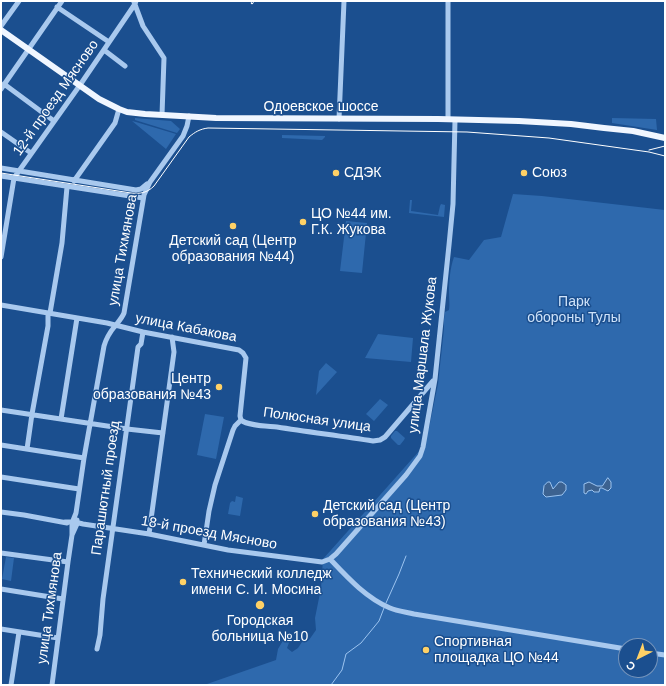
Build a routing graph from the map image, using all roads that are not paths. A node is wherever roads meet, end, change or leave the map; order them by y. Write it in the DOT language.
graph roads {
  1 [pos="18,1"];
  2 [pos="62,1"];
  3 [pos="344,1"];
  4 [pos="448,1"];
  5 [pos="135,2"];
  6 [pos="57,7"];
  7 [pos="1,26"];
  8 [pos="1,30"];
  9 [pos="109,42"];
  10 [pos="28,49"];
  11 [pos="104,50"];
  12 [pos="125,66"];
  13 [pos="80,85"];
  14 [pos="3,87"];
  15 [pos="119,110"];
  16 [pos="162,115"];
  17 [pos="189,116"];
  18 [pos="339,119"];
  19 [pos="451,120"];
  20 [pos="54,121"];
  21 [pos="1,132"];
  22 [pos="665,138"];
  23 [pos="31,153"];
  24 [pos="1,168"];
  25 [pos="18,171"];
  26 [pos="1,176"];
  27 [pos="14,178"];
  28 [pos="74,181"];
  29 [pos="150,182"];
  30 [pos="67,187"];
  31 [pos="144,198"];
  32 [pos="1,257"];
  33 [pos="1,305"];
  34 [pos="49,313"];
  35 [pos="77,318"];
  36 [pos="116,325"];
  37 [pos="143,332"];
  38 [pos="172,338"];
  39 [pos="435,379"];
  40 [pos="1,410"];
  41 [pos="32,414"];
  42 [pos="61,419"];
  43 [pos="241,420"];
  44 [pos="91,423"];
  45 [pos="127,429"];
  46 [pos="163,433"];
  47 [pos="1,445"];
  48 [pos="27,449"];
  49 [pos="84,458"];
  50 [pos="1,477"];
  51 [pos="79,488"];
  52 [pos="1,512"];
  53 [pos="74,524"];
  54 [pos="113,529"];
  55 [pos="149,534"];
  56 [pos="204,545"];
  57 [pos="1,553"];
  58 [pos="330,559"];
  59 [pos="68,562"];
  60 [pos="1,589"];
  61 [pos="63,599"];
  62 [pos="1,629"];
  63 [pos="19,632"];
  64 [pos="58,638"];
  65 [pos="618,648"];
  66 [pos="97,649"];
  67 [pos="11,685"];
  68 [pos="52,685"];
  1 -- 7 [label="street"];
  2 -- 6 [label="street"];
  3 -- 18 [label="street"];
  4 -- 19 [label="street, улица Маршала Жукова"];
  5 -- 9 [label="street, 12-й проезд Мясново"];
  5 -- 16 [label="street"];
  6 -- 9 [label="street"];
  6 -- 10 [label="street"];
  8 -- 10 [label="main road, Одоевское шоссе"];
  9 -- 11 [label="street, 12-й проезд Мясново"];
  10 -- 13 [label="main road, Одоевское шоссе"];
  10 -- 14 [label="street"];
  11 -- 12 [label="street"];
  11 -- 13 [label="street, 12-й проезд Мясново"];
  13 -- 15 [label="main road, Одоевское шоссе"];
  13 -- 20 [label="street, 12-й проезд Мясново"];
  14 -- 20 [label="street"];
  15 -- 16 [label="main road, Одоевское шоссе"];
  15 -- 28 [label="street"];
  16 -- 17 [label="main road, Одоевское шоссе"];
  17 -- 18 [label="main road, Одоевское шоссе"];
  17 -- 29 [label="street, улица Тихмянова"];
  18 -- 19 [label="main road, Одоевское шоссе"];
  19 -- 22 [label="main road, Одоевское шоссе"];
  19 -- 39 [label="street, улица Маршала Жукова"];
  20 -- 23 [label="street, 12-й проезд Мясново"];
  21 -- 23 [label="street"];
  23 -- 25 [label="street, 12-й проезд Мясново"];
  24 -- 25 [label="street"];
  25 -- 27 [label="street, 12-й проезд Мясново"];
  25 -- 28 [label="street"];
  26 -- 27 [label="street"];
  27 -- 30 [label="street"];
  27 -- 32 [label="street, 12-й проезд Мясново"];
  28 -- 29 [label="street"];
  29 -- 31 [label="street, улица Тихмянова"];
  30 -- 31 [label="street"];
  30 -- 34 [label="street"];
  31 -- 36 [label="street, улица Тихмянова"];
  33 -- 34 [label="street, улица Кабакова"];
  34 -- 35 [label="street, улица Кабакова"];
  34 -- 41 [label="street"];
  35 -- 36 [label="street, улица Кабакова"];
  35 -- 42 [label="street"];
  36 -- 37 [label="street, улица Кабакова"];
  36 -- 44 [label="street, улица Тихмянова"];
  37 -- 38 [label="street, улица Кабакова"];
  37 -- 45 [label="street, Парашютный проезд"];
  38 -- 43 [label="street, улица Кабакова"];
  38 -- 46 [label="street"];
  39 -- 43 [label="street, Полюсная улица"];
  39 -- 58 [label="street, улица Маршала Жукова"];
  40 -- 41 [label="street"];
  41 -- 42 [label="street"];
  41 -- 48 [label="street"];
  42 -- 44 [label="street"];
  43 -- 56 [label="street"];
  44 -- 45 [label="street"];
  44 -- 49 [label="street, улица Тихмянова"];
  45 -- 46 [label="street"];
  45 -- 54 [label="street, Парашютный проезд"];
  46 -- 55 [label="street"];
  47 -- 48 [label="street"];
  48 -- 49 [label="street"];
  49 -- 51 [label="street, улица Тихмянова"];
  50 -- 51 [label="street"];
  51 -- 53 [label="street, улица Тихмянова"];
  52 -- 53 [label="street, 18-й проезд Мясново"];
  53 -- 54 [label="street, 18-й проезд Мясново"];
  53 -- 59 [label="street, улица Тихмянова"];
  54 -- 55 [label="street, 18-й проезд Мясново"];
  54 -- 66 [label="street, Парашютный проезд"];
  55 -- 56 [label="street, 18-й проезд Мясново"];
  56 -- 58 [label="street, 18-й проезд Мясново"];
  57 -- 59 [label="street"];
  58 -- 65 [label="street"];
  59 -- 61 [label="street, улица Тихмянова"];
  60 -- 61 [label="street"];
  61 -- 64 [label="street, улица Тихмянова"];
  62 -- 63 [label="street"];
  63 -- 64 [label="street"];
  63 -- 67 [label="street"];
  64 -- 68 [label="street, улица Тихмянова"];
}
